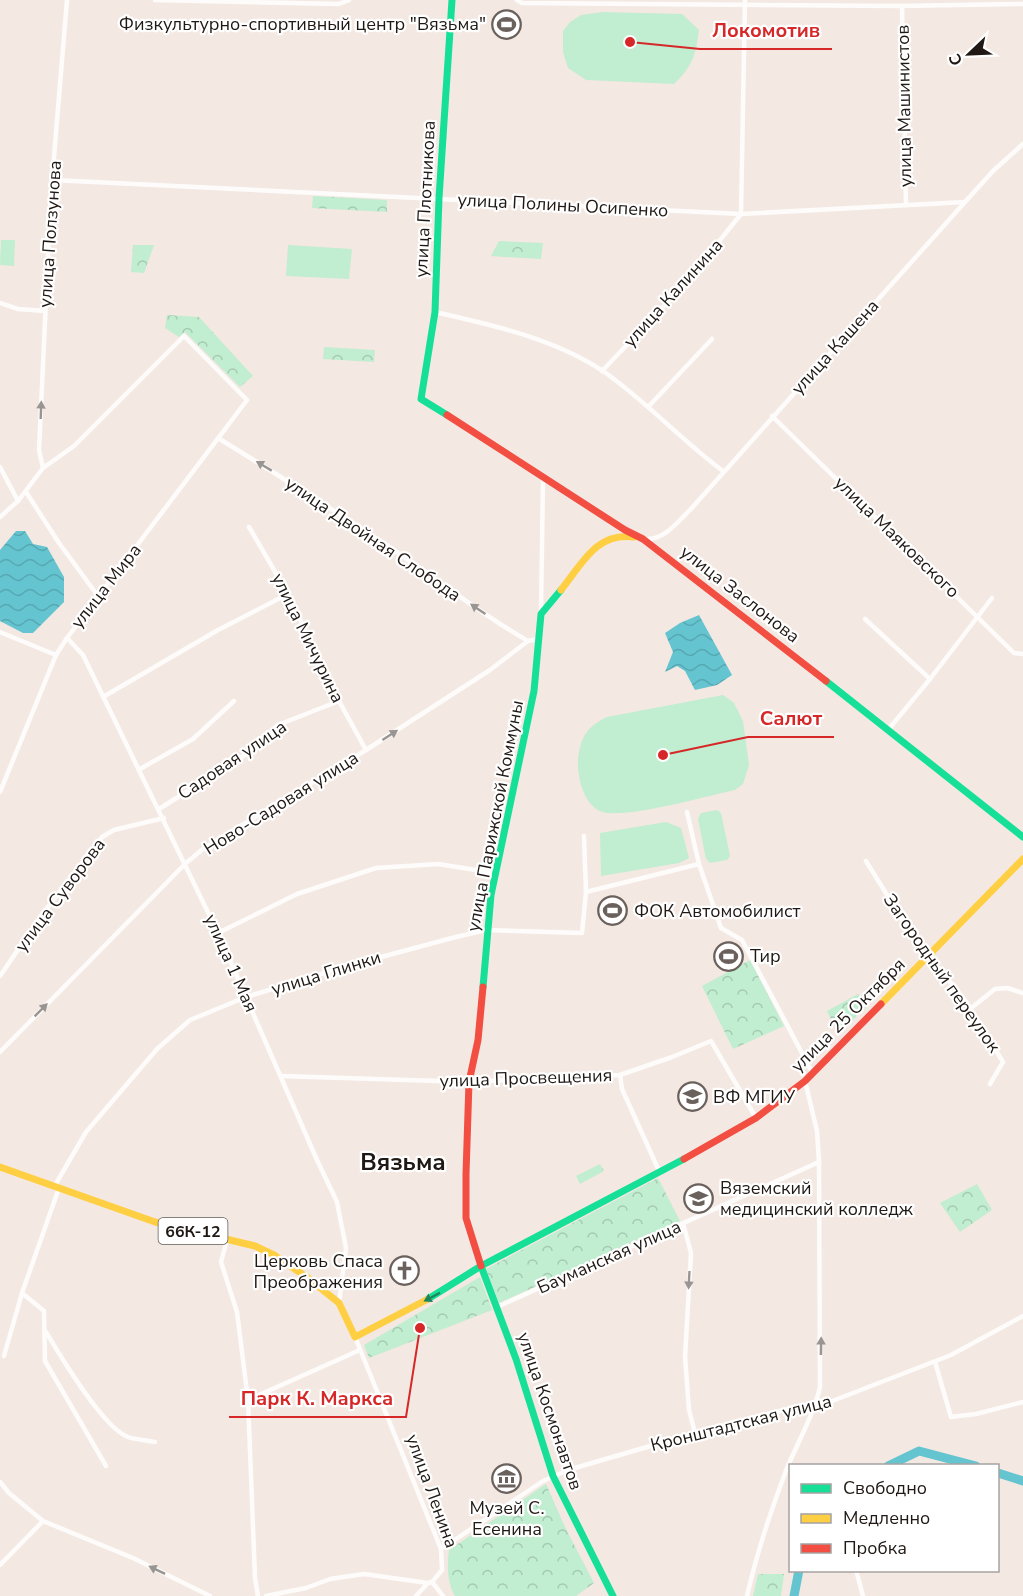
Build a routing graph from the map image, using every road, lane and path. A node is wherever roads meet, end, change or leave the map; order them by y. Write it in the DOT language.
graph roads {
  1 [pos="67,0"];
  2 [pos="155,0"];
  3 [pos="349,0"];
  4 [pos="452,0"];
  5 [pos="517,0"];
  6 [pos="745,2"];
  7 [pos="1023,4"];
  8 [pos="902,6"];
  9 [pos="1023,144"];
  10 [pos="53,180"];
  11 [pos="439,198"];
  12 [pos="965,202"];
  13 [pos="906,205"];
  14 [pos="741,214"];
  15 [pos="0,303"];
  16 [pos="45,311"];
  17 [pos="435,312"];
  18 [pos="712,339"];
  19 [pos="602,371"];
  20 [pos="421,399"];
  21 [pos="649,406"];
  22 [pos="772,416"];
  23 [pos="218,438"];
  24 [pos="0,467"];
  25 [pos="43,468"];
  26 [pos="723,471"];
  27 [pos="543,477"];
  28 [pos="26,492"];
  29 [pos="18,501"];
  30 [pos="0,517"];
  31 [pos="249,526"];
  32 [pos="643,538"];
  33 [pos="288,594"];
  34 [pos="98,597"];
  35 [pos="992,598"];
  36 [pos="541,614"];
  37 [pos="978,617"];
  38 [pos="865,620"];
  39 [pos="0,632"];
  40 [pos="67,638"];
  41 [pos="538,639"];
  42 [pos="528,641"];
  43 [pos="1023,654"];
  44 [pos="56,655"];
  45 [pos="930,679"];
  46 [pos="103,697"];
  47 [pos="234,701"];
  48 [pos="339,701"];
  49 [pos="888,730"];
  50 [pos="366,750"];
  51 [pos="140,769"];
  52 [pos="0,792"];
  53 [pos="159,809"];
  54 [pos="687,812"];
  55 [pos="164,818"];
  56 [pos="584,836"];
  57 [pos="1023,837"];
  58 [pos="867,861"];
  59 [pos="186,864"];
  60 [pos="699,864"];
  61 [pos="1021,864"];
  62 [pos="495,873"];
  63 [pos="586,892"];
  64 [pos="486,930"];
  65 [pos="218,933"];
  66 [pos="929,954"];
  67 [pos="0,976"];
  68 [pos="1023,993"];
  69 [pos="246,997"];
  70 [pos="970,1009"];
  71 [pos="0,1052"];
  72 [pos="812,1072"];
  73 [pos="281,1076"];
  74 [pos="620,1076"];
  75 [pos="805,1080"];
  76 [pos="469,1082"];
  77 [pos="990,1084"];
  78 [pos="756,1118"];
  79 [pos="819,1162"];
  80 [pos="0,1167"];
  81 [pos="660,1173"];
  82 [pos="56,1187"];
  83 [pos="683,1223"];
  84 [pos="227,1240"];
  85 [pos="481,1266"];
  86 [pos="22,1293"];
  87 [pos="339,1303"];
  88 [pos="497,1307"];
  89 [pos="1023,1316"];
  90 [pos="44,1330"];
  91 [pos="355,1337"];
  92 [pos="360,1350"];
  93 [pos="4,1356"];
  94 [pos="935,1362"];
  95 [pos="248,1400"];
  96 [pos="1023,1402"];
  97 [pos="816,1404"];
  98 [pos="695,1433"];
  99 [pos="155,1442"];
  100 [pos="790,1464"];
  101 [pos="106,1466"];
  102 [pos="789,1466"];
  103 [pos="553,1476"];
  104 [pos="0,1482"];
  105 [pos="43,1521"];
  106 [pos="441,1549"];
  107 [pos="0,1565"];
  108 [pos="857,1572"];
  109 [pos="430,1583"];
  110 [pos="210,1596"];
  111 [pos="258,1596"];
  112 [pos="266,1596"];
  113 [pos="416,1596"];
  114 [pos="443,1596"];
  115 [pos="613,1596"];
  116 [pos="747,1596"];
  117 [pos="863,1596"];
  1 -- 10 [label="street, улица Ползунова"];
  2 -- 3 [label="street"];
  4 -- 11 [label="street, улица Плотникова"];
  5 -- 6 [label="street"];
  6 -- 8 [label="street"];
  6 -- 14 [label="street"];
  7 -- 8 [label="street"];
  8 -- 13 [label="street, улица Машинистов"];
  9 -- 12 [label="street, улица Кашена"];
  10 -- 11 [label="street, улица Полины Осипенко"];
  10 -- 16 [label="street, улица Ползунова"];
  11 -- 14 [label="street, улица Полины Осипенко"];
  11 -- 17 [label="street, улица Плотникова"];
  12 -- 13 [label="street, улица Полины Осипенко"];
  12 -- 22 [label="street, улица Кашена"];
  13 -- 14 [label="street, улица Полины Осипенко"];
  14 -- 19 [label="street, улица Калинина"];
  15 -- 16 [label="street"];
  25 -- 16 [label="street, улица Ползунова, one-way"];
  17 -- 19 [label="street"];
  17 -- 20 [label="street, улица Плотникова"];
  18 -- 21 [label="street"];
  19 -- 21 [label="street"];
  20 -- 27 [label="street, улица Заслонова"];
  21 -- 26 [label="street"];
  22 -- 26 [label="street, улица Кашена"];
  22 -- 37 [label="street, улица Маяковского"];
  23 -- 25 [label="street, улица Мира"];
  23 -- 34 [label="street, улица Мира"];
  42 -- 23 [label="street, улица Двойная Слобода, one-way"];
  24 -- 29 [label="street"];
  25 -- 28 [label="street"];
  26 -- 32 [label="street, улица Кашена"];
  27 -- 32 [label="street, улица Заслонова"];
  27 -- 36 [label="street"];
  28 -- 29 [label="street"];
  28 -- 34 [label="street"];
  29 -- 30 [label="street"];
  31 -- 33 [label="street, улица Мичурина"];
  32 -- 36 [label="street"];
  32 -- 49 [label="street, улица Заслонова"];
  33 -- 46 [label="street"];
  33 -- 48 [label="street, улица Мичурина"];
  34 -- 40 [label="street, улица Мира"];
  35 -- 37 [label="street"];
  36 -- 41 [label="street, улица Парижской Коммуны"];
  37 -- 43 [label="street, улица Маяковского"];
  37 -- 45 [label="street"];
  38 -- 45 [label="street"];
  39 -- 44 [label="street"];
  40 -- 44 [label="street, улица Мира"];
  40 -- 46 [label="street, улица 1 Мая"];
  41 -- 42 [label="street, Ново-Садовая улица"];
  41 -- 62 [label="street, улица Парижской Коммуны"];
  50 -- 42 [label="street, Ново-Садовая улица, one-way"];
  44 -- 52 [label="street, улица Мира"];
  45 -- 49 [label="street"];
  46 -- 51 [label="street, улица 1 Мая"];
  47 -- 51 [label="street"];
  48 -- 50 [label="street, улица Мичурина"];
  48 -- 53 [label="street, Садовая улица"];
  49 -- 57 [label="street, улица Заслонова"];
  50 -- 59 [label="street, Ново-Садовая улица"];
  51 -- 53 [label="street, улица 1 Мая"];
  53 -- 55 [label="street, улица 1 Мая"];
  54 -- 60 [label="street"];
  55 -- 59 [label="street, улица 1 Мая"];
  55 -- 67 [label="street, улица Суворова"];
  56 -- 63 [label="street, улица Глинки"];
  58 -- 66 [label="street, Загородный переулок"];
  59 -- 65 [label="street, улица 1 Мая"];
  71 -- 59 [label="street, Ново-Садовая улица, one-way"];
  60 -- 63 [label="street"];
  60 -- 72 [label="street"];
  61 -- 66 [label="street, улица 25 Октября"];
  62 -- 64 [label="street, улица Парижской Коммуны"];
  62 -- 65 [label="street"];
  63 -- 64 [label="street, улица Глинки"];
  64 -- 69 [label="street, улица Глинки"];
  64 -- 76 [label="street, улица Парижской Коммуны"];
  65 -- 69 [label="street, улица 1 Мая"];
  66 -- 70 [label="street, Загородный переулок"];
  66 -- 72 [label="street, улица 25 Октября"];
  68 -- 70 [label="street"];
  69 -- 73 [label="street, улица 1 Мая"];
  69 -- 82 [label="street, улица Глинки"];
  70 -- 77 [label="street, Загородный переулок"];
  72 -- 75 [label="street, улица 25 Октября"];
  73 -- 76 [label="street, улица Просвещения"];
  73 -- 87 [label="street, улица 1 Мая"];
  74 -- 76 [label="street, улица Просвещения"];
  74 -- 78 [label="street, улица Просвещения"];
  74 -- 81 [label="street"];
  75 -- 78 [label="street, улица 25 Октября"];
  75 -- 79 [label="street"];
  76 -- 85 [label="street, улица Парижской Коммуны"];
  78 -- 81 [label="street, улица 25 Октября"];
  79 -- 83 [label="street, Бауманская улица"];
  97 -- 79 [label="street, one-way"];
  80 -- 82 [label="street, улица Ленина / 66К-12"];
  81 -- 85 [label="street, улица 25 Октября"];
  82 -- 84 [label="street, улица Ленина / 66К-12"];
  82 -- 86 [label="street, улица Глинки"];
  83 -- 88 [label="street, Бауманская улица"];
  83 -- 98 [label="street, one-way"];
  84 -- 87 [label="street, улица Ленина / 66К-12"];
  84 -- 95 [label="street"];
  85 -- 88 [label="street, улица Космонавтов"];
  85 -- 91 [label="street, улица 25 Октября, one-way"];
  86 -- 90 [label="street"];
  86 -- 93 [label="street, улица Глинки"];
  87 -- 91 [label="street, улица Ленина / 66К-12"];
  88 -- 103 [label="street, улица Космонавтов"];
  89 -- 94 [label="street, Кронштадтская улица"];
  90 -- 99 [label="street"];
  90 -- 101 [label="street"];
  91 -- 92 [label="street, улица Ленина"];
  92 -- 95 [label="street"];
  92 -- 106 [label="street, улица Ленина"];
  94 -- 96 [label="street"];
  94 -- 97 [label="street, Кронштадтская улица"];
  95 -- 111 [label="street"];
  97 -- 98 [label="street, Кронштадтская улица"];
  97 -- 100 [label="street"];
  98 -- 103 [label="street, Кронштадтская улица"];
  102 -- 116 [label="street"];
  103 -- 106 [label="street, Кронштадтская улица"];
  103 -- 115 [label="street, улица Космонавтов"];
  104 -- 105 [label="street"];
  105 -- 107 [label="street"];
  110 -- 105 [label="street, one-way"];
  106 -- 109 [label="street, улица Ленина"];
  108 -- 117 [label="street"];
  109 -- 112 [label="street"];
  109 -- 113 [label="street"];
  109 -- 114 [label="street"];
}
